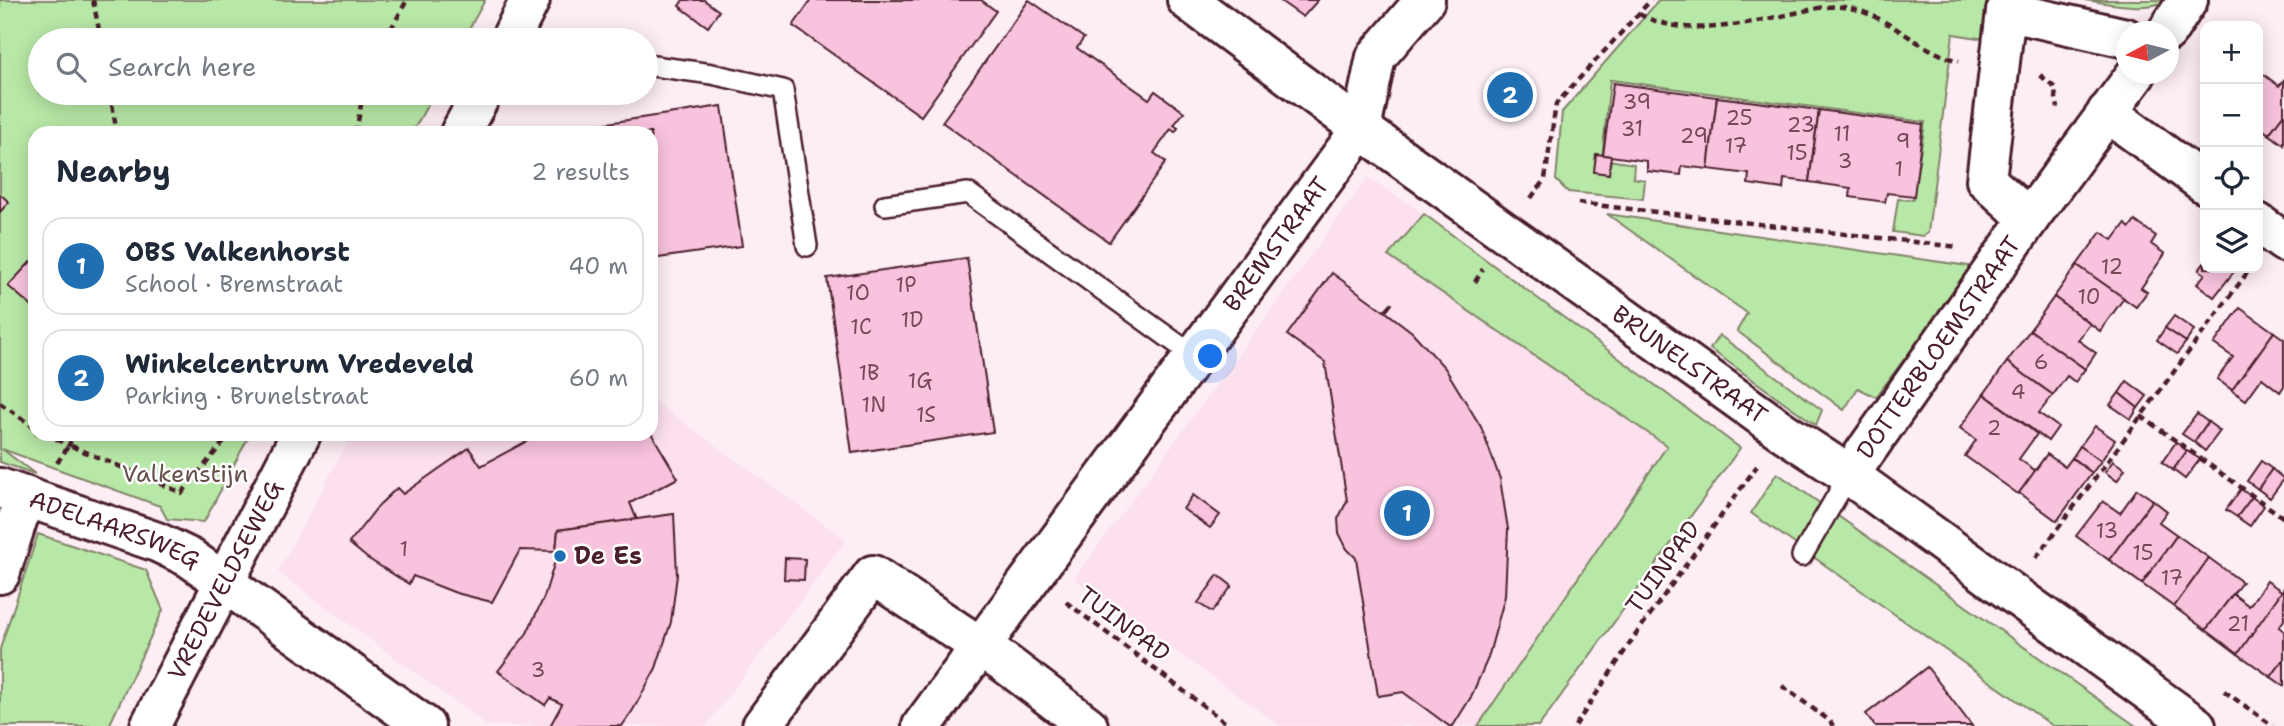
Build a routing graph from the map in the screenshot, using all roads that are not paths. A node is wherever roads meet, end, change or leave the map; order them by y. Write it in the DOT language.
graph roads {
  1 [pos="530,0"];
  2 [pos="1186,0"];
  3 [pos="1425,0"];
  4 [pos="2188,0"];
  5 [pos="2174,21"];
  6 [pos="516,28"];
  7 [pos="2116,36"];
  8 [pos="658,67"];
  9 [pos="2128,84"];
  10 [pos="475,105"];
  11 [pos="2107,112"];
  12 [pos="464,126"];
  13 [pos="1361,129"];
  14 [pos="2200,180"];
  15 [pos="885,205"];
  16 [pos="2029,219"];
  17 [pos="2263,227"];
  18 [pos="2284,242"];
  19 [pos="807,246"];
  20 [pos="1194,356"];
  21 [pos="297,441"];
  22 [pos="1849,475"];
  23 [pos="21,495"];
  24 [pos="1802,556"];
  25 [pos="0,573"];
  26 [pos="224,582"];
  27 [pos="981,646"];
  28 [pos="150,726"];
  29 [pos="425,726"];
  30 [pos="762,726"];
  31 [pos="922,726"];
  32 [pos="1088,726"];
  33 [pos="2196,726"];
  1 -- 6 [label="street"];
  2 -- 13 [label="street, BRUNELSTRAAT"];
  3 -- 13 [label="street, BREMSTRAAT"];
  4 -- 5 [label="street"];
  7 -- 16 [label="street, DOTTERBLOEMSTRAAT"];
  8 -- 19 [label="lane"];
  9 -- 11 [label="street, DOTTERBLOEMSTRAAT"];
  10 -- 12 [label="street"];
  11 -- 14 [label="street"];
  11 -- 16 [label="street, DOTTERBLOEMSTRAAT"];
  13 -- 20 [label="street, BREMSTRAAT"];
  13 -- 22 [label="street, BRUNELSTRAAT"];
  15 -- 20 [label="lane"];
  16 -- 22 [label="street, DOTTERBLOEMSTRAAT"];
  17 -- 18 [label="street"];
  20 -- 27 [label="street, BREMSTRAAT"];
  21 -- 26 [label="street, VREDEVELDSEWEG"];
  22 -- 24 [label="lane"];
  22 -- 33 [label="street, BRUNELSTRAAT"];
  23 -- 25 [label="street"];
  23 -- 26 [label="street, ADELAARSWEG"];
  26 -- 28 [label="street, VREDEVELDSEWEG"];
  26 -- 29 [label="street, ADELAARSWEG"];
  27 -- 30 [label="street"];
  27 -- 31 [label="street, BREMSTRAAT"];
  27 -- 32 [label="street"];
}
